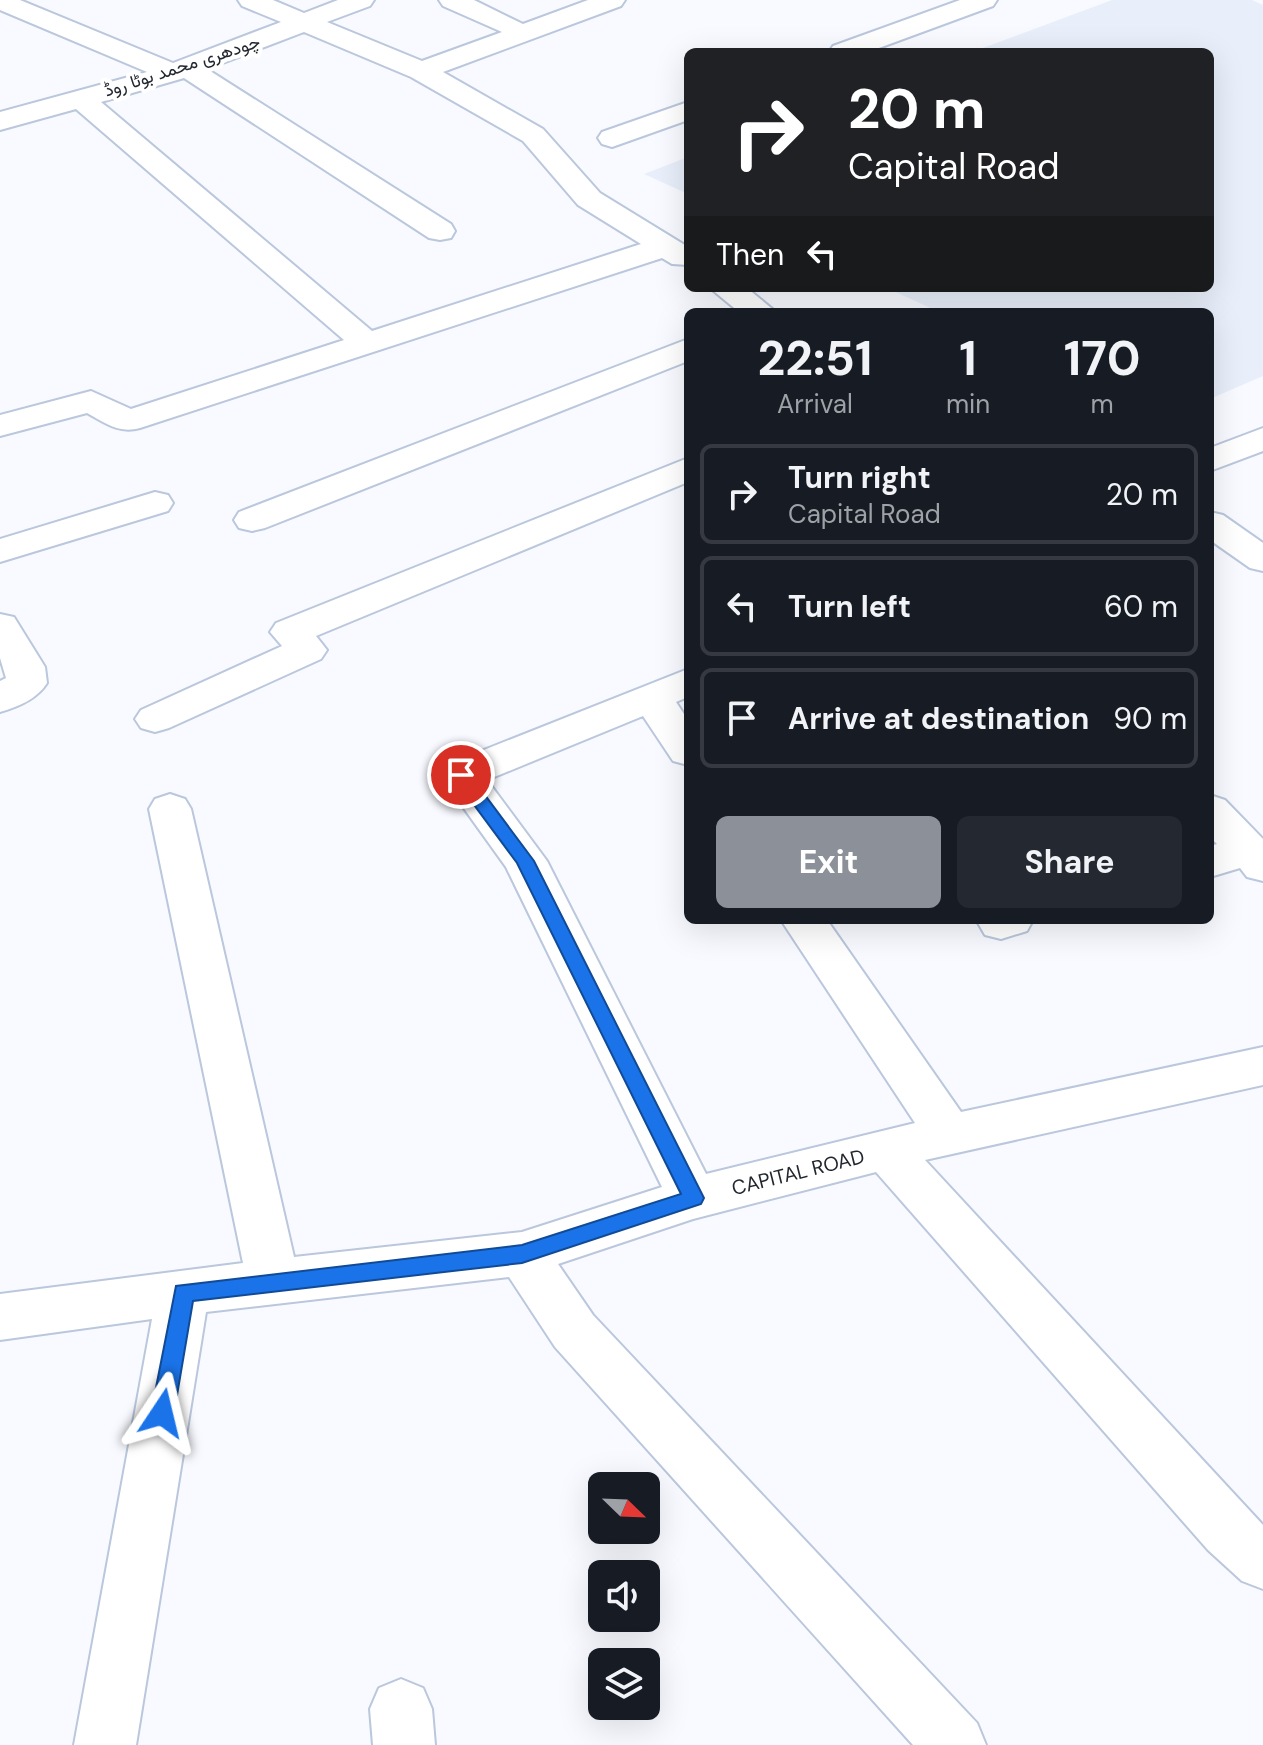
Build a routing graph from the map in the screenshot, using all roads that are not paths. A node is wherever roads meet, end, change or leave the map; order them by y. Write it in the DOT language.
graph roads {
  1 [pos="251,0"];
  2 [pos="361,0"];
  3 [pos="452,0"];
  4 [pos="612,0"];
  5 [pos="984,0"];
  6 [pos="0,1"];
  7 [pos="308,23"];
  8 [pos="511,26"];
  9 [pos="854,48"];
  10 [pos="179,71"];
  11 [pos="421,71"];
  12 [pos="81,99"];
  13 [pos="684,111"];
  14 [pos="0,121"];
  15 [pos="612,138"];
  16 [pos="440,231"];
  17 [pos="678,253"];
  18 [pos="732,292"];
  19 [pos="754,308"];
  20 [pos="368,344"];
  21 [pos="684,351"];
  22 [pos="0,426"];
  23 [pos="1263,439"];
  24 [pos="1214,458"];
  25 [pos="684,471"];
  26 [pos="155,503"];
  27 [pos="252,520"];
  28 [pos="1214,526"];
  29 [pos="0,551"];
  30 [pos="1263,560"];
  31 [pos="0,626"];
  32 [pos="670,690"];
  33 [pos="0,699"];
  34 [pos="155,719"];
  35 [pos="684,737"];
  36 [pos="170,809"];
  37 [pos="1214,816"];
  38 [pos="1241,859"];
  39 [pos="806,924"];
  40 [pos="1263,1066"];
  41 [pos="949,1134"];
  42 [pos="886,1150"];
  43 [pos="693,1198"];
  44 [pos="522,1254"];
  45 [pos="273,1281"];
  46 [pos="183,1293"];
  47 [pos="0,1317"];
  48 [pos="1263,1562"];
  49 [pos="105,1745"];
  50 [pos="955,1745"];
  1 -- 7 [label="street"];
  2 -- 7 [label="street, چودھری محمد بوٹا روڈ"];
  3 -- 8 [label="street"];
  4 -- 11 [label="street"];
  5 -- 9 [label="street"];
  6 -- 10 [label="street"];
  7 -- 10 [label="street, چودھری محمد بوٹا روڈ"];
  7 -- 11 [label="street"];
  10 -- 12 [label="street, چودھری محمد بوٹا روڈ"];
  10 -- 16 [label="street"];
  11 -- 17 [label="street"];
  12 -- 14 [label="street, چودھری محمد بوٹا روڈ"];
  12 -- 20 [label="street"];
  13 -- 15 [label="street"];
  17 -- 20 [label="street"];
  18 -- 19 [label="street"];
  20 -- 22 [label="street"];
  21 -- 27 [label="street"];
  23 -- 24 [label="street"];
  25 -- 34 [label="street"];
  26 -- 29 [label="street"];
  28 -- 30 [label="street"];
  31 -- 33 [label="street"];
  32 -- 35 [label="street"];
  32 -- 43 [label="street"];
  36 -- 45 [label="street"];
  37 -- 38 [label="street"];
  39 -- 41 [label="street"];
  40 -- 41 [label="street, CAPITAL ROAD"];
  41 -- 42 [label="street, CAPITAL ROAD"];
  42 -- 43 [label="street, CAPITAL ROAD"];
  42 -- 48 [label="street"];
  43 -- 44 [label="street, CAPITAL ROAD"];
  44 -- 45 [label="street, CAPITAL ROAD"];
  44 -- 50 [label="street"];
  45 -- 46 [label="street, CAPITAL ROAD"];
  46 -- 47 [label="street, CAPITAL ROAD"];
  46 -- 49 [label="street"];
}
